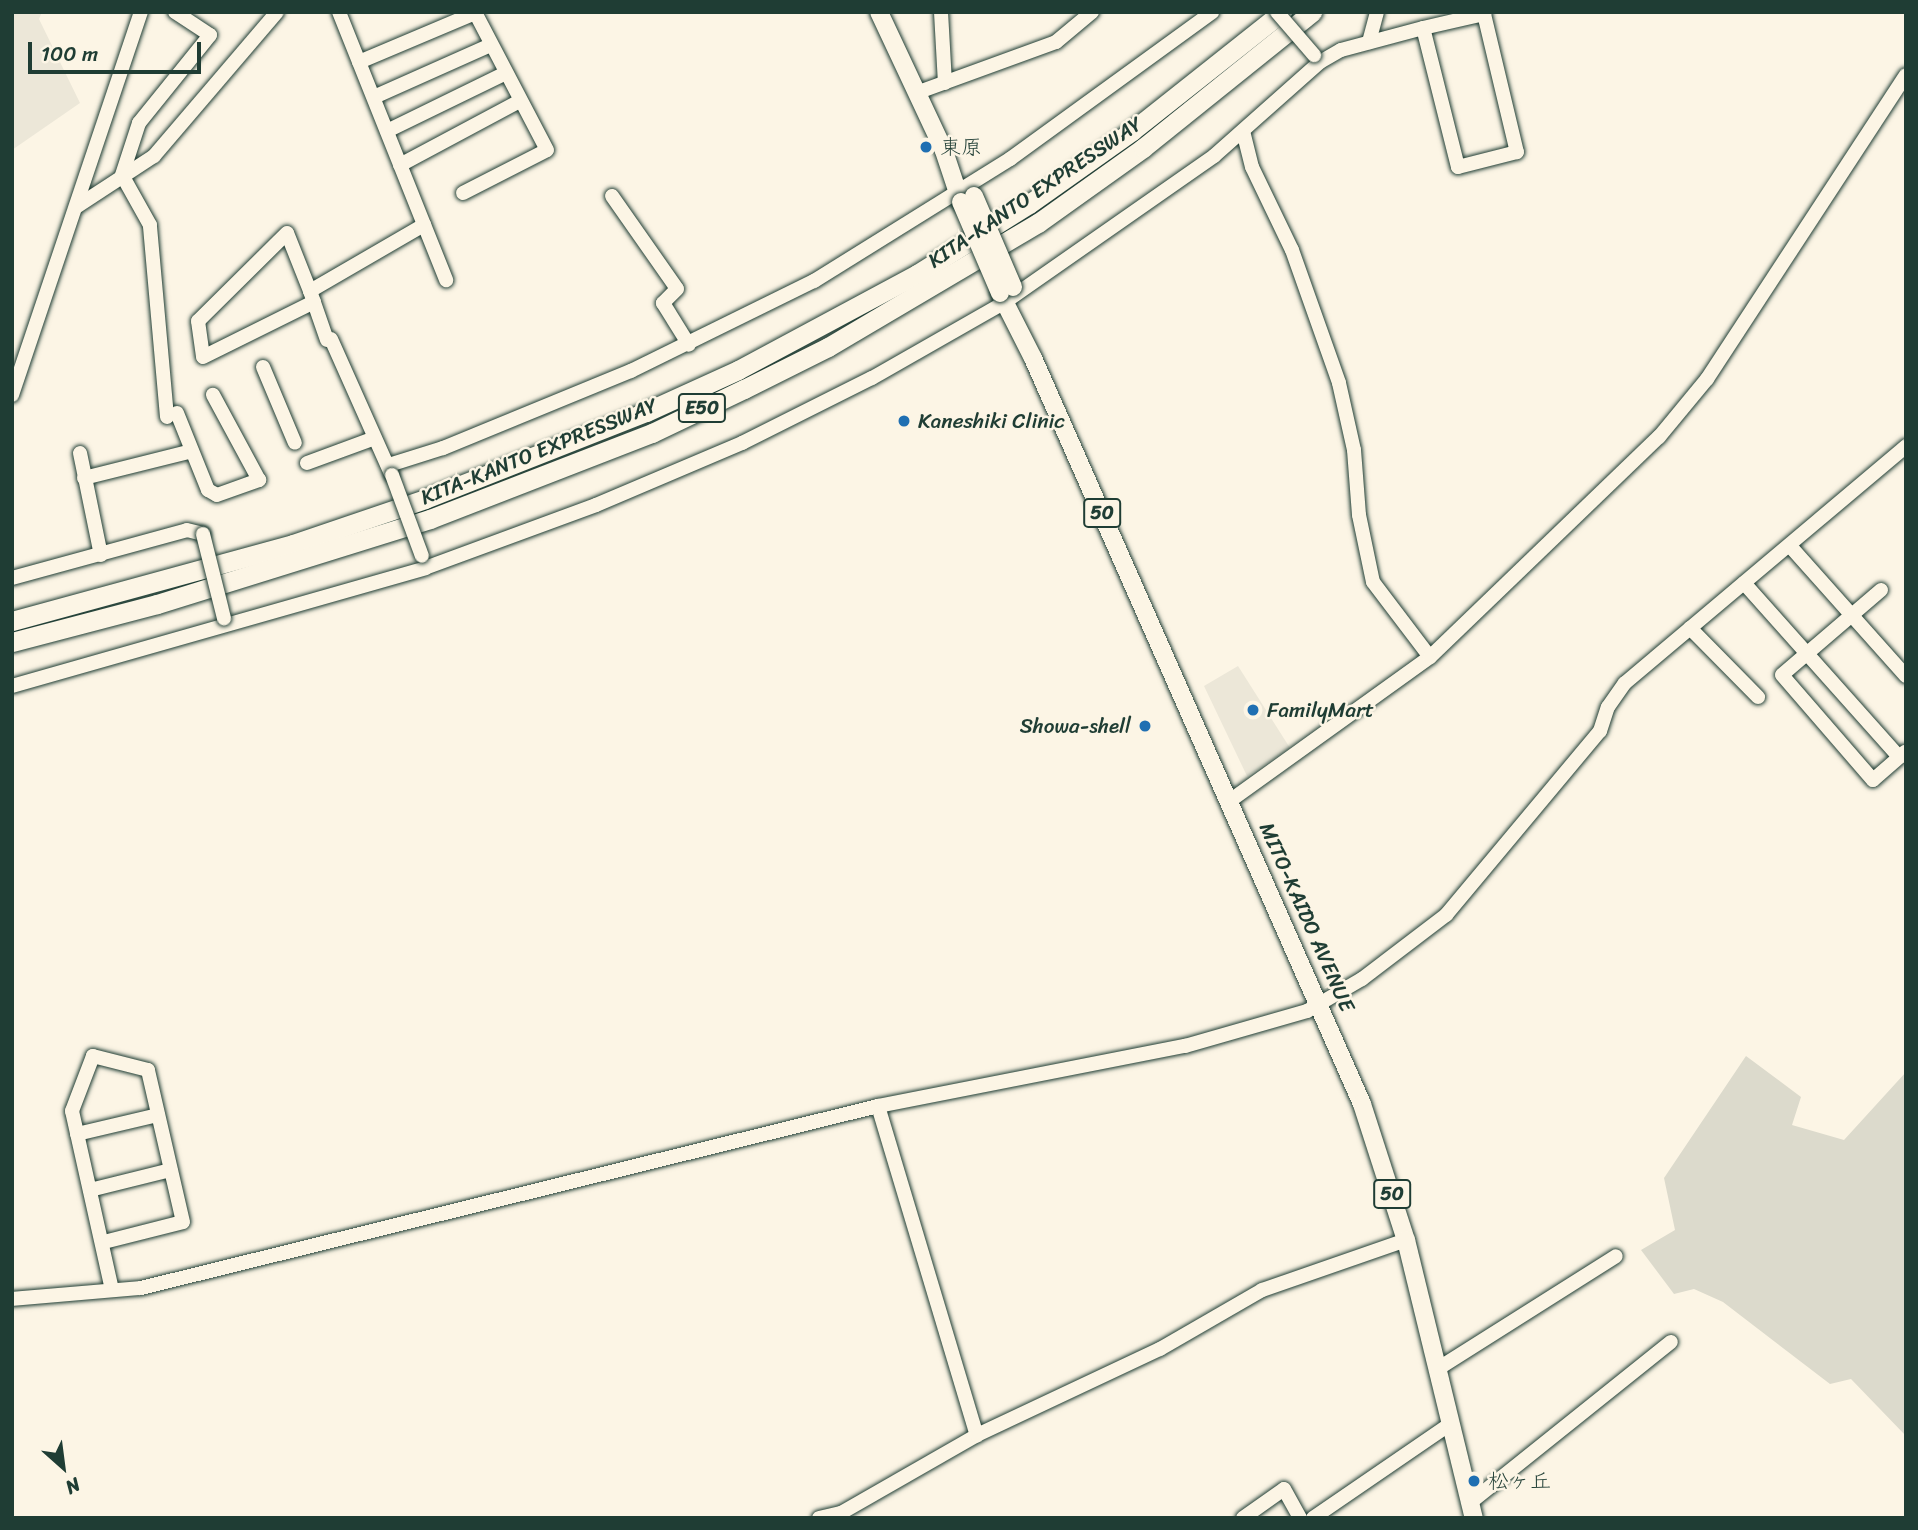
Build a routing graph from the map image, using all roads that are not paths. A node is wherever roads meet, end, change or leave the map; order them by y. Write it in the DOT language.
graph roads {
  1 [pos="141,12"];
  2 [pos="175,12"];
  3 [pos="277,12"];
  4 [pos="338,12"];
  5 [pos="879,12"];
  6 [pos="941,12"];
  7 [pos="1212,12"];
  8 [pos="1280,12"];
  9 [pos="1312,12"];
  10 [pos="1377,12"];
  11 [pos="475,13"];
  12 [pos="1086,15"];
  13 [pos="1423,28"];
  14 [pos="1369,42"];
  15 [pos="491,45"];
  16 [pos="1317,58"];
  17 [pos="359,62"];
  18 [pos="506,73"];
  19 [pos="1906,75"];
  20 [pos="945,83"];
  21 [pos="916,93"];
  22 [pos="374,97"];
  23 [pos="520,100"];
  24 [pos="387,131"];
  25 [pos="1243,131"];
  26 [pos="400,165"];
  27 [pos="122,175"];
  28 [pos="463,194"];
  29 [pos="965,195"];
  30 [pos="612,196"];
  31 [pos="76,207"];
  32 [pos="424,225"];
  33 [pos="446,280"];
  34 [pos="1008,294"];
  35 [pos="312,297"];
  36 [pos="690,345"];
  37 [pos="263,367"];
  38 [pos="12,395"];
  39 [pos="213,395"];
  40 [pos="375,438"];
  41 [pos="295,443"];
  42 [pos="1906,446"];
  43 [pos="192,451"];
  44 [pos="80,453"];
  45 [pos="307,463"];
  46 [pos="390,470"];
  47 [pos="85,478"];
  48 [pos="1790,546"];
  49 [pos="101,555"];
  50 [pos="424,562"];
  51 [pos="12,578"];
  52 [pos="1744,583"];
  53 [pos="1881,590"];
  54 [pos="1852,614"];
  55 [pos="12,621"];
  56 [pos="225,623"];
  57 [pos="1690,628"];
  58 [pos="12,642"];
  59 [pos="1807,654"];
  60 [pos="1430,657"];
  61 [pos="1906,676"];
  62 [pos="12,686"];
  63 [pos="1758,696"];
  64 [pos="1902,754"];
  65 [pos="1231,800"];
  66 [pos="1321,1004"];
  67 [pos="878,1106"];
  68 [pos="158,1115"];
  69 [pos="77,1134"];
  70 [pos="171,1170"];
  71 [pos="90,1190"];
  72 [pos="1406,1240"];
  73 [pos="104,1242"];
  74 [pos="1616,1256"];
  75 [pos="112,1290"];
  76 [pos="12,1300"];
  77 [pos="1671,1342"];
  78 [pos="1439,1368"];
  79 [pos="1452,1423"];
  80 [pos="977,1435"];
  81 [pos="1472,1510"];
  82 [pos="819,1518"];
  83 [pos="1243,1518"];
  84 [pos="1300,1518"];
  85 [pos="1313,1518"];
  1 -- 31 [label="street"];
  2 -- 27 [label="street"];
  3 -- 27 [label="street"];
  4 -- 17 [label="street"];
  5 -- 21 [label="main road, MITO-KAIDO AVENUE / 50"];
  6 -- 20 [label="street"];
  7 -- 29 [label="street"];
  8 -- 16 [label="street, bridge"];
  8 -- 55 [label="highway, KITA-KANTO EXPRESSWAY / E50"];
  9 -- 58 [label="highway, KITA-KANTO EXPRESSWAY / E50"];
  10 -- 14 [label="street"];
  11 -- 15 [label="street"];
  11 -- 17 [label="street"];
  12 -- 20 [label="street"];
  13 -- 13 [label="street"];
  13 -- 14 [label="street"];
  14 -- 16 [label="street"];
  15 -- 18 [label="street"];
  15 -- 22 [label="street"];
  16 -- 25 [label="street"];
  17 -- 22 [label="street"];
  18 -- 23 [label="street"];
  18 -- 24 [label="street"];
  19 -- 60 [label="street"];
  20 -- 21 [label="street"];
  21 -- 29 [label="main road, MITO-KAIDO AVENUE / 50"];
  22 -- 24 [label="street"];
  23 -- 26 [label="street"];
  23 -- 28 [label="street"];
  24 -- 26 [label="street"];
  25 -- 34 [label="street"];
  25 -- 60 [label="street"];
  26 -- 32 [label="street"];
  27 -- 31 [label="street"];
  27 -- 43 [label="street"];
  29 -- 34 [label="main road, MITO-KAIDO AVENUE / 50, bridge"];
  29 -- 36 [label="street"];
  30 -- 36 [label="street"];
  31 -- 38 [label="street"];
  32 -- 33 [label="street"];
  32 -- 35 [label="street"];
  34 -- 50 [label="street"];
  34 -- 65 [label="main road, MITO-KAIDO AVENUE / 50"];
  35 -- 35 [label="street"];
  35 -- 40 [label="street"];
  36 -- 46 [label="street"];
  37 -- 41 [label="street"];
  39 -- 43 [label="street"];
  40 -- 45 [label="street"];
  40 -- 46 [label="street"];
  42 -- 48 [label="street"];
  43 -- 47 [label="street"];
  44 -- 47 [label="street"];
  46 -- 50 [label="street, bridge"];
  47 -- 49 [label="street"];
  48 -- 52 [label="street"];
  48 -- 54 [label="street"];
  49 -- 51 [label="street"];
  49 -- 56 [label="street, bridge"];
  50 -- 56 [label="street"];
  52 -- 57 [label="street"];
  52 -- 59 [label="street"];
  53 -- 54 [label="street"];
  54 -- 59 [label="street"];
  54 -- 61 [label="street"];
  56 -- 62 [label="street"];
  57 -- 63 [label="street"];
  57 -- 66 [label="street"];
  59 -- 64 [label="street"];
  59 -- 64 [label="street"];
  60 -- 65 [label="street"];
  65 -- 66 [label="main road, MITO-KAIDO AVENUE / 50"];
  66 -- 67 [label="street"];
  66 -- 72 [label="main road, MITO-KAIDO AVENUE / 50"];
  67 -- 75 [label="street"];
  67 -- 80 [label="street"];
  68 -- 69 [label="street"];
  68 -- 69 [label="street"];
  68 -- 70 [label="street"];
  69 -- 71 [label="street"];
  70 -- 71 [label="street"];
  70 -- 73 [label="street"];
  71 -- 73 [label="street"];
  72 -- 78 [label="main road, MITO-KAIDO AVENUE / 50"];
  72 -- 80 [label="street"];
  73 -- 75 [label="street"];
  74 -- 78 [label="street"];
  75 -- 76 [label="street"];
  77 -- 81 [label="street"];
  78 -- 79 [label="main road, MITO-KAIDO AVENUE / 50"];
  79 -- 81 [label="main road, MITO-KAIDO AVENUE / 50"];
  79 -- 85 [label="street"];
  80 -- 82 [label="street"];
  83 -- 84 [label="street"];
}
